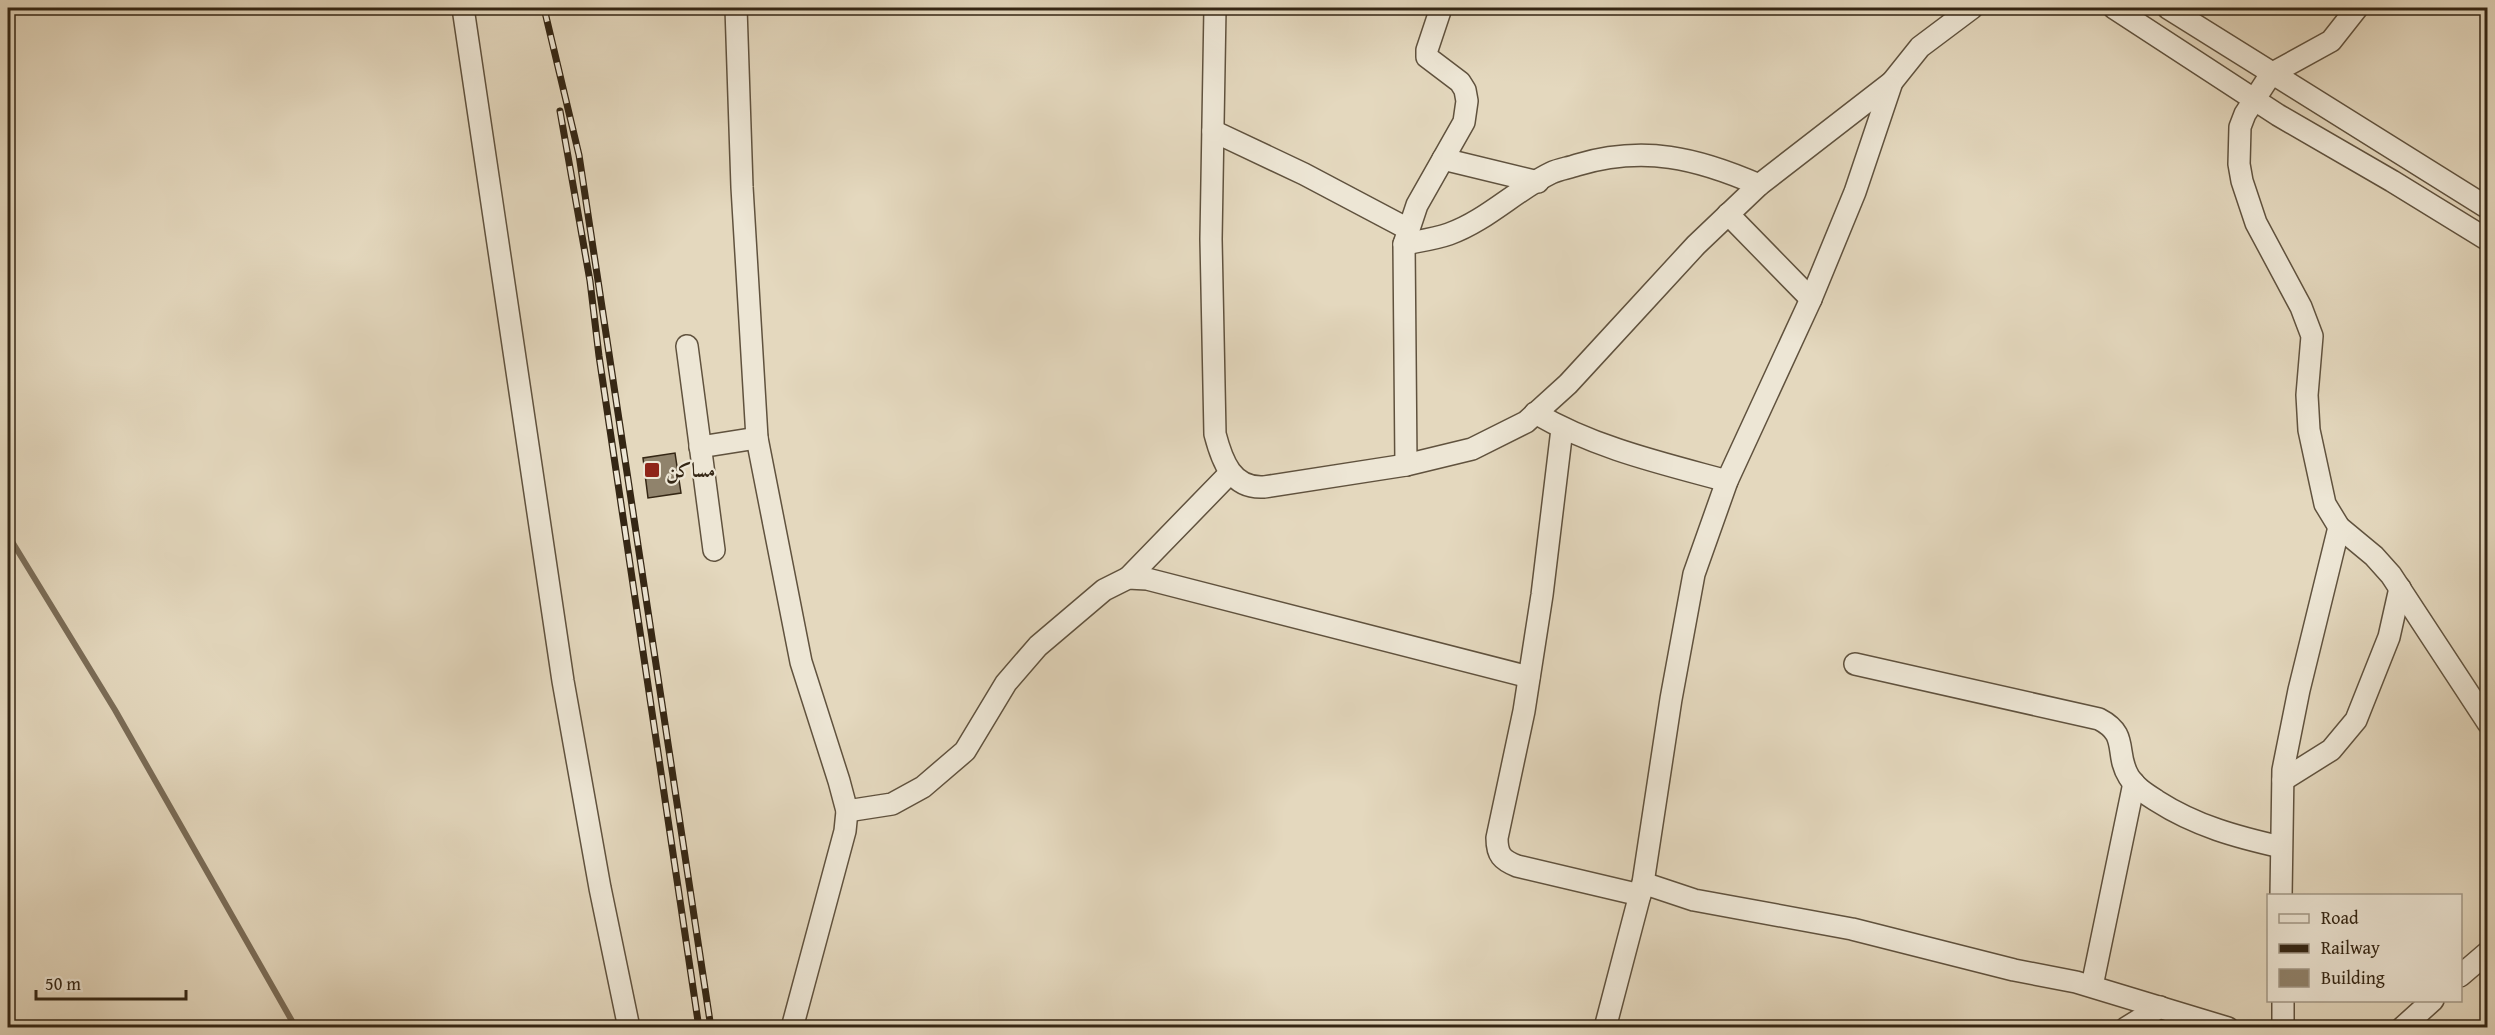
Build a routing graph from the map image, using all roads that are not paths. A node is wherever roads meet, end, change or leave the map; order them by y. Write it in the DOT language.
graph roads {
  1 [pos="463,8"];
  2 [pos="736,8"];
  3 [pos="1215,8"];
  4 [pos="1442,8"];
  5 [pos="1972,8"];
  6 [pos="2114,8"];
  7 [pos="2168,8"];
  8 [pos="2357,8"];
  9 [pos="2271,74"];
  10 [pos="1892,82"];
  11 [pos="2255,99"];
  12 [pos="1213,130"];
  13 [pos="1443,159"];
  14 [pos="1538,182"];
  15 [pos="1759,185"];
  16 [pos="2487,208"];
  17 [pos="1728,214"];
  18 [pos="1406,237"];
  19 [pos="2487,240"];
  20 [pos="1811,299"];
  21 [pos="687,346"];
  22 [pos="1535,413"];
  23 [pos="1562,429"];
  24 [pos="757,438"];
  25 [pos="700,447"];
  26 [pos="1406,465"];
  27 [pos="1230,473"];
  28 [pos="1727,482"];
  29 [pos="2339,527"];
  30 [pos="714,550"];
  31 [pos="1128,578"];
  32 [pos="2400,588"];
  33 [pos="1855,664"];
  34 [pos="1529,677"];
  35 [pos="2487,723"];
  36 [pos="2283,780"];
  37 [pos="2134,783"];
  38 [pos="847,811"];
  39 [pos="2281,847"];
  40 [pos="1641,889"];
  41 [pos="2281,894"];
  42 [pos="2487,952"];
  43 [pos="2462,974"];
  44 [pos="2092,986"];
  45 [pos="2283,1002"];
  46 [pos="2431,1002"];
  47 [pos="2160,1007"];
  48 [pos="629,1028"];
  49 [pos="792,1028"];
  50 [pos="1605,1028"];
  51 [pos="2126,1028"];
  52 [pos="2228,1028"];
  53 [pos="2283,1028"];
  54 [pos="2402,1028"];
  1 -- 48 [label="street"];
  2 -- 24 [label="street"];
  3 -- 12 [label="street"];
  4 -- 13 [label="street"];
  5 -- 10 [label="street"];
  6 -- 11 [label="street"];
  7 -- 9 [label="street"];
  8 -- 9 [label="street"];
  9 -- 11 [label="street"];
  9 -- 16 [label="street"];
  10 -- 15 [label="street"];
  10 -- 20 [label="street"];
  11 -- 19 [label="street"];
  11 -- 29 [label="street"];
  12 -- 18 [label="street"];
  12 -- 27 [label="street"];
  13 -- 14 [label="street"];
  13 -- 18 [label="street"];
  14 -- 15 [label="street"];
  14 -- 18 [label="street"];
  15 -- 17 [label="street"];
  17 -- 20 [label="street"];
  17 -- 22 [label="street"];
  18 -- 26 [label="street"];
  20 -- 28 [label="street"];
  21 -- 25 [label="street"];
  22 -- 23 [label="street"];
  22 -- 26 [label="street"];
  23 -- 28 [label="street"];
  23 -- 34 [label="street"];
  24 -- 25 [label="street"];
  24 -- 38 [label="street"];
  25 -- 30 [label="street"];
  26 -- 27 [label="street"];
  27 -- 31 [label="street"];
  28 -- 40 [label="street"];
  29 -- 32 [label="street"];
  29 -- 36 [label="street"];
  31 -- 34 [label="street"];
  31 -- 38 [label="street"];
  32 -- 35 [label="street"];
  32 -- 36 [label="street"];
  33 -- 37 [label="street"];
  34 -- 40 [label="street"];
  36 -- 39 [label="street"];
  37 -- 39 [label="street"];
  37 -- 44 [label="street"];
  38 -- 49 [label="street"];
  39 -- 41 [label="street"];
  40 -- 44 [label="street"];
  40 -- 50 [label="street"];
  42 -- 43 [label="street"];
  44 -- 47 [label="street"];
  45 -- 53 [label="street"];
  46 -- 54 [label="street"];
  47 -- 51 [label="street"];
  47 -- 52 [label="street"];
}
